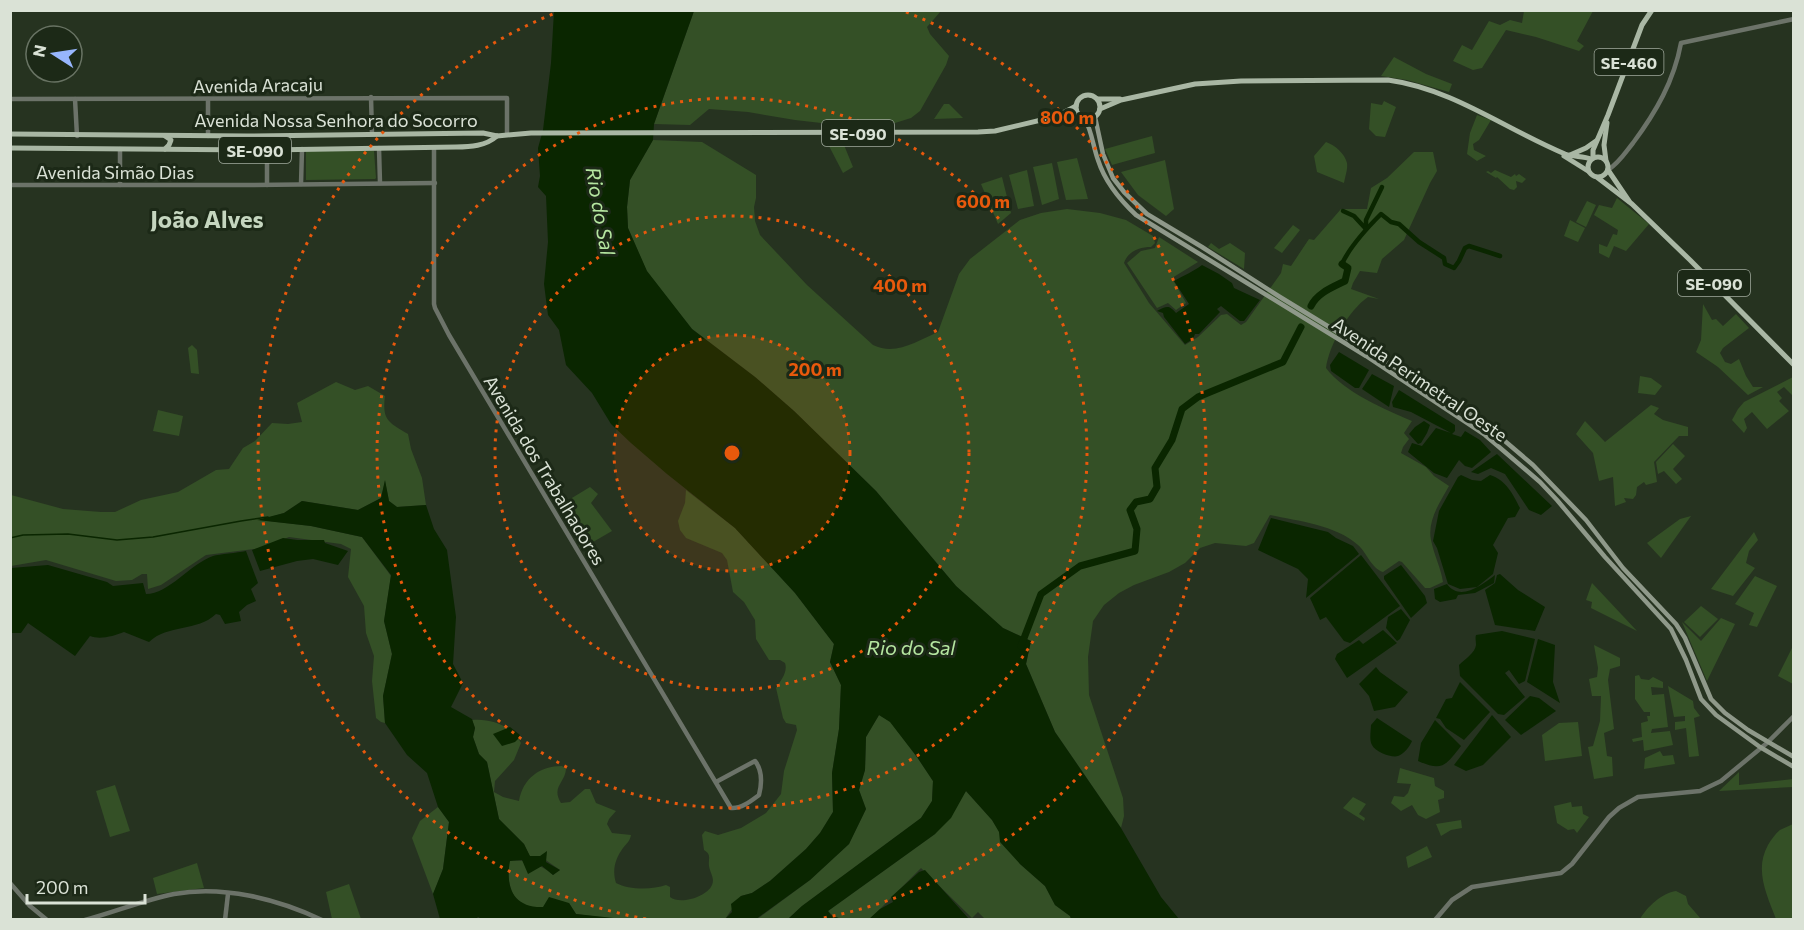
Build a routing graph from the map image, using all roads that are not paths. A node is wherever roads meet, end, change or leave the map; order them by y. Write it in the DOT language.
graph roads {
  1 [pos="1652,10"];
  2 [pos="1794,19"];
  3 [pos="371,97"];
  4 [pos="10,99"];
  5 [pos="75,99"];
  6 [pos="208,99"];
  7 [pos="1097,99"];
  8 [pos="1121,100"];
  9 [pos="1076,106"];
  10 [pos="1100,110"];
  11 [pos="1078,114"];
  12 [pos="1608,115"];
  13 [pos="1058,116"];
  14 [pos="1095,117"];
  15 [pos="1085,119"];
  16 [pos="403,133"];
  17 [pos="470,133"];
  18 [pos="10,134"];
  19 [pos="372,134"];
  20 [pos="507,134"];
  21 [pos="164,135"];
  22 [pos="76,136"];
  23 [pos="208,136"];
  24 [pos="497,136"];
  25 [pos="1597,140"];
  26 [pos="469,147"];
  27 [pos="1551,147"];
  28 [pos="10,148"];
  29 [pos="378,148"];
  30 [pos="403,148"];
  31 [pos="434,148"];
  32 [pos="76,149"];
  33 [pos="120,149"];
  34 [pos="165,149"];
  35 [pos="302,149"];
  36 [pos="267,150"];
  37 [pos="1569,155"];
  38 [pos="1592,159"];
  39 [pos="1606,161"];
  40 [pos="1608,170"];
  41 [pos="1588,171"];
  42 [pos="1598,178"];
  43 [pos="380,183"];
  44 [pos="435,183"];
  45 [pos="301,184"];
  46 [pos="10,185"];
  47 [pos="120,185"];
  48 [pos="267,185"];
  49 [pos="1632,204"];
  50 [pos="1794,365"];
  51 [pos="1794,716"];
  52 [pos="1767,743"];
  53 [pos="1760,747"];
  54 [pos="1794,757"];
  55 [pos="1794,767"];
  56 [pos="716,782"];
  57 [pos="10,883"];
  58 [pos="228,894"];
  59 [pos="94,918"];
  60 [pos="47,920"];
  61 [pos="85,920"];
  62 [pos="225,920"];
  63 [pos="322,920"];
  64 [pos="1435,920"];
  1 -- 12 [label="main road, SE-460"];
  2 -- 40 [label="street"];
  3 -- 6 [label="street, Avenida Aracaju"];
  3 -- 19 [label="street"];
  3 -- 20 [label="street, Avenida Aracaju"];
  4 -- 5 [label="street, Avenida Aracaju"];
  5 -- 6 [label="street, Avenida Aracaju"];
  5 -- 22 [label="street"];
  6 -- 23 [label="street"];
  7 -- 8 [label="main road, SE-090"];
  7 -- 9 [label="main road, SE-090"];
  7 -- 10 [label="main road"];
  8 -- 10 [label="main road, SE-090"];
  8 -- 27 [label="main road, SE-090"];
  9 -- 11 [label="main road"];
  9 -- 13 [label="main road, SE-090"];
  10 -- 14 [label="main road, SE-090"];
  11 -- 13 [label="main road, SE-090"];
  11 -- 15 [label="main road"];
  12 -- 25 [label="main road, SE-460"];
  12 -- 39 [label="main road, SE-460"];
  13 -- 20 [label="main road, SE-090"];
  14 -- 15 [label="main road"];
  14 -- 52 [label="main road, Avenida Perimetral Oeste"];
  15 -- 53 [label="main road, Avenida Perimetral Oeste"];
  16 -- 17 [label="main road, Avenida Nossa Senhora do Socorro / SE-090"];
  16 -- 19 [label="main road, Avenida Nossa Senhora do Socorro / SE-090"];
  16 -- 30 [label="main road"];
  17 -- 24 [label="main road, Avenida Nossa Senhora do Socorro / SE-090"];
  17 -- 26 [label="main road"];
  18 -- 22 [label="main road, Avenida Nossa Senhora do Socorro / SE-090"];
  19 -- 23 [label="main road, Avenida Nossa Senhora do Socorro / SE-090"];
  20 -- 24 [label="main road, SE-090"];
  21 -- 22 [label="main road, Avenida Nossa Senhora do Socorro / SE-090"];
  21 -- 23 [label="main road, Avenida Nossa Senhora do Socorro / SE-090"];
  21 -- 34 [label="main road"];
  22 -- 32 [label="main road"];
  24 -- 26 [label="main road, Avenida Nossa Senhora do Socorro / SE-090"];
  25 -- 37 [label="main road"];
  25 -- 38 [label="main road, SE-460"];
  26 -- 31 [label="main road, Avenida Nossa Senhora do Socorro / SE-090"];
  27 -- 37 [label="main road, SE-090"];
  27 -- 41 [label="main road, SE-090"];
  28 -- 32 [label="main road, Avenida Nossa Senhora do Socorro / SE-090"];
  29 -- 30 [label="main road, Avenida Nossa Senhora do Socorro / SE-090"];
  29 -- 35 [label="main road, Avenida Nossa Senhora do Socorro / SE-090"];
  29 -- 43 [label="street"];
  30 -- 31 [label="main road, Avenida Nossa Senhora do Socorro / SE-090"];
  31 -- 44 [label="street, Avenida dos Trabalhadores"];
  32 -- 33 [label="main road, Avenida Nossa Senhora do Socorro / SE-090"];
  33 -- 34 [label="main road, Avenida Nossa Senhora do Socorro / SE-090"];
  33 -- 47 [label="street"];
  34 -- 36 [label="main road, Avenida Nossa Senhora do Socorro / SE-090"];
  35 -- 36 [label="main road, Avenida Nossa Senhora do Socorro / SE-090"];
  35 -- 45 [label="street"];
  36 -- 48 [label="street"];
  37 -- 38 [label="main road, SE-090"];
  38 -- 39 [label="main road"];
  38 -- 41 [label="main road"];
  39 -- 40 [label="main road"];
  40 -- 42 [label="main road"];
  40 -- 49 [label="main road, SE-090"];
  41 -- 42 [label="main road"];
  42 -- 49 [label="main road, SE-090"];
  43 -- 44 [label="street, Avenida Simão Dias"];
  43 -- 45 [label="street, Avenida Simão Dias"];
  44 -- 56 [label="street, Avenida dos Trabalhadores"];
  45 -- 48 [label="street, Avenida Simão Dias"];
  46 -- 47 [label="street, Avenida Simão Dias"];
  47 -- 48 [label="street, Avenida Simão Dias"];
  49 -- 50 [label="main road, SE-090"];
  51 -- 52 [label="street"];
  52 -- 53 [label="street"];
  52 -- 54 [label="main road, Avenida Perimetral Oeste"];
  53 -- 55 [label="main road, Avenida Perimetral Oeste"];
  53 -- 64 [label="street"];
  56 -- 56 [label="street, Avenida dos Trabalhadores"];
  57 -- 60 [label="street"];
  58 -- 59 [label="street"];
  58 -- 62 [label="street"];
  58 -- 63 [label="street"];
  59 -- 61 [label="street"];
}
